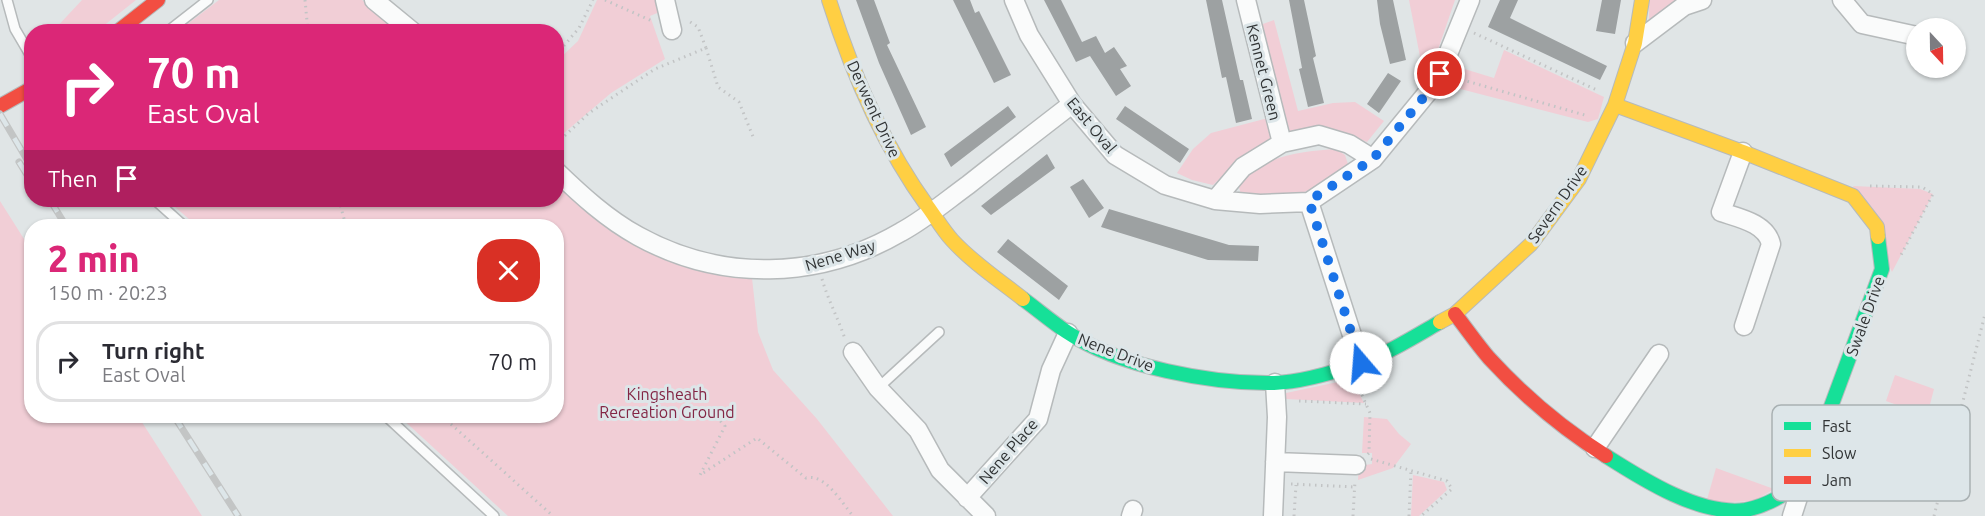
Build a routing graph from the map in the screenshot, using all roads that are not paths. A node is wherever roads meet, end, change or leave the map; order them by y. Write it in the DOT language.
graph roads {
  1 [pos="7,0"];
  2 [pos="158,0"];
  3 [pos="208,0"];
  4 [pos="374,0"];
  5 [pos="829,0"];
  6 [pos="1014,0"];
  7 [pos="1246,0"];
  8 [pos="1470,0"];
  9 [pos="1642,0"];
  10 [pos="1702,0"];
  11 [pos="1842,0"];
  12 [pos="666,6"];
  13 [pos="127,24"];
  14 [pos="177,24"];
  15 [pos="403,24"];
  16 [pos="672,30"];
  17 [pos="1906,34"];
  18 [pos="1635,43"];
  19 [pos="24,44"];
  20 [pos="24,92"];
  21 [pos="1616,103"];
  22 [pos="1072,105"];
  23 [pos="0,106"];
  24 [pos="1282,144"];
  25 [pos="1743,152"];
  26 [pos="1373,159"];
  27 [pos="564,178"];
  28 [pos="1215,200"];
  29 [pos="1309,201"];
  30 [pos="163,207"];
  31 [pos="931,212"];
  32 [pos="176,219"];
  33 [pos="1455,314"];
  34 [pos="1744,326"];
  35 [pos="939,332"];
  36 [pos="1068,333"];
  37 [pos="853,352"];
  38 [pos="1659,354"];
  39 [pos="1355,365"];
  40 [pos="878,388"];
  41 [pos="1275,391"];
  42 [pos="1832,405"];
  43 [pos="394,423"];
  44 [pos="1594,448"];
  45 [pos="1275,462"];
  46 [pos="1356,465"];
  47 [pos="967,498"];
  48 [pos="1774,501"];
  49 [pos="1797,501"];
  50 [pos="494,516"];
  51 [pos="986,516"];
  52 [pos="1273,516"];
  53 [pos="1792,516"];
  1 -- 19 [label="lane"];
  2 -- 13 [label="street"];
  3 -- 14 [label="lane"];
  4 -- 15 [label="street"];
  5 -- 31 [label="street, Derwent Drive"];
  6 -- 22 [label="street, East Oval"];
  7 -- 24 [label="street, Kennet Green"];
  8 -- 26 [label="street, East Oval"];
  9 -- 18 [label="street, Severn Drive"];
  10 -- 18 [label="street"];
  11 -- 17 [label="street"];
  12 -- 16 [label="street"];
  18 -- 21 [label="street, Severn Drive"];
  20 -- 23 [label="street"];
  21 -- 25 [label="street, Swale Drive"];
  21 -- 33 [label="street, Severn Drive"];
  22 -- 28 [label="street, East Oval"];
  22 -- 31 [label="street, Nene Way"];
  24 -- 26 [label="street"];
  24 -- 28 [label="street"];
  25 -- 34 [label="street"];
  25 -- 42 [label="street, Swale Drive"];
  26 -- 29 [label="street, East Oval"];
  27 -- 31 [label="street, Nene Way"];
  28 -- 29 [label="street, East Oval"];
  29 -- 39 [label="street"];
  30 -- 32 [label="lane"];
  31 -- 36 [label="street, Nene Drive"];
  33 -- 39 [label="street, Nene Drive"];
  33 -- 44 [label="street"];
  35 -- 40 [label="lane"];
  36 -- 41 [label="street, Nene Drive"];
  36 -- 47 [label="street, Nene Place"];
  37 -- 40 [label="street, Nene Place"];
  38 -- 44 [label="street"];
  39 -- 41 [label="street, Nene Drive"];
  40 -- 47 [label="street, Nene Place"];
  41 -- 45 [label="street"];
  43 -- 50 [label="lane"];
  44 -- 48 [label="street"];
  45 -- 46 [label="street"];
  45 -- 52 [label="street"];
  47 -- 51 [label="street, Nene Place"];
  49 -- 53 [label="street, Swale Drive"];
}
